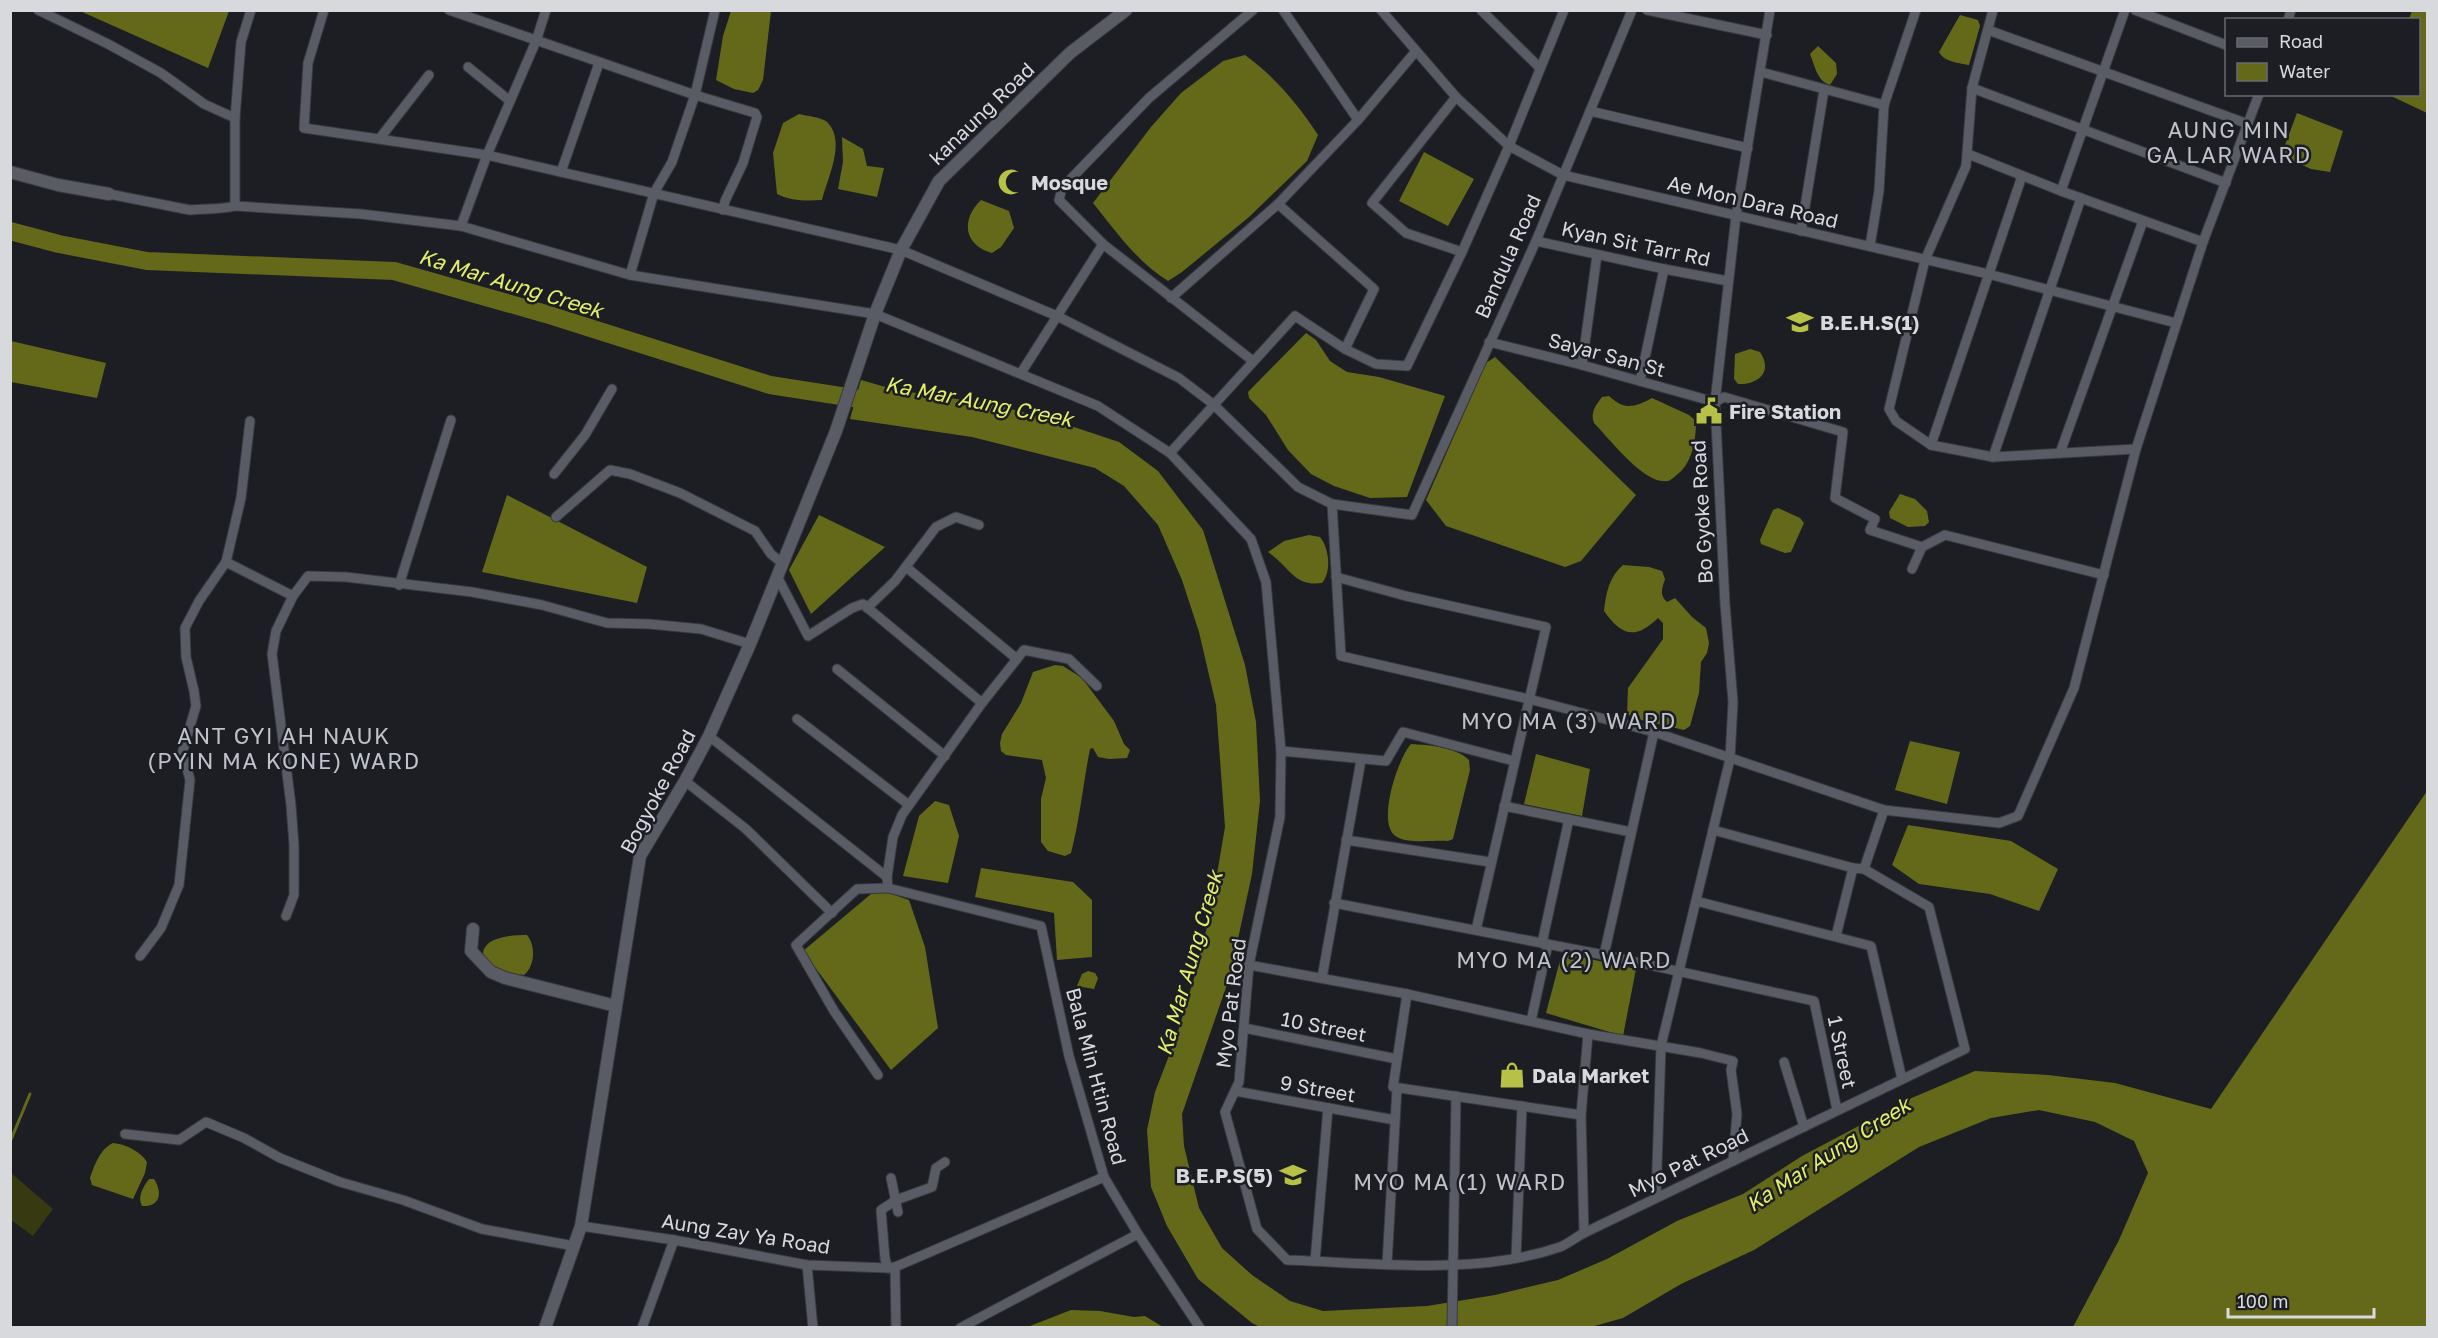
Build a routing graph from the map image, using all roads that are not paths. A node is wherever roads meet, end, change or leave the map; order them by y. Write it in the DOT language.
graph roads {
  1 [pos="38,10"];
  2 [pos="251,10"];
  3 [pos="324,10"];
  4 [pos="546,10"];
  5 [pos="716,10"];
  6 [pos="1126,10"];
  7 [pos="1253,10"];
  8 [pos="1283,10"];
  9 [pos="1381,10"];
  10 [pos="1481,10"];
  11 [pos="1564,10"];
  12 [pos="1632,10"];
  13 [pos="1647,10"];
  14 [pos="1770,10"];
  15 [pos="1916,10"];
  16 [pos="1993,10"];
  17 [pos="2125,10"];
  18 [pos="2135,10"];
  19 [pos="451,11"];
  20 [pos="1988,30"];
  21 [pos="1767,34"];
  22 [pos="536,41"];
  23 [pos="2225,45"];
  24 [pos="1416,51"];
  25 [pos="599,63"];
  26 [pos="468,68"];
  27 [pos="1539,68"];
  28 [pos="2104,70"];
  29 [pos="1761,72"];
  30 [pos="429,75"];
  31 [pos="1972,88"];
  32 [pos="1824,90"];
  33 [pos="695,95"];
  34 [pos="2258,96"];
  35 [pos="1456,97"];
  36 [pos="510,101"];
  37 [pos="1884,105"];
  38 [pos="1590,111"];
  39 [pos="235,118"];
  40 [pos="1358,120"];
  41 [pos="2248,124"];
  42 [pos="2082,131"];
  43 [pos="380,138"];
  44 [pos="1509,146"];
  45 [pos="1748,148"];
  46 [pos="1968,154"];
  47 [pos="487,155"];
  48 [pos="10,172"];
  49 [pos="561,172"];
  50 [pos="1563,175"];
  51 [pos="2022,176"];
  52 [pos="2226,183"];
  53 [pos="2061,191"];
  54 [pos="109,194"];
  55 [pos="654,194"];
  56 [pos="2081,198"];
  57 [pos="1278,204"];
  58 [pos="235,206"];
  59 [pos="723,210"];
  60 [pos="1736,216"];
  61 [pos="2143,221"];
  62 [pos="461,226"];
  63 [pos="1801,231"];
  64 [pos="1536,241"];
  65 [pos="2203,242"];
  66 [pos="1103,244"];
  67 [pos="1870,246"];
  68 [pos="901,250"];
  69 [pos="1462,252"];
  70 [pos="1597,255"];
  71 [pos="1925,260"];
  72 [pos="1664,269"];
  73 [pos="1988,274"];
  74 [pos="630,275"];
  75 [pos="1728,281"];
  76 [pos="2050,290"];
  77 [pos="1171,298"];
  78 [pos="2114,306"];
  79 [pos="875,314"];
  80 [pos="1057,316"];
  81 [pos="2176,323"];
  82 [pos="1489,342"];
  83 [pos="1345,349"];
  84 [pos="1253,361"];
  85 [pos="1582,365"];
  86 [pos="1021,374"];
  87 [pos="1640,381"];
  88 [pos="612,388"];
  89 [pos="1716,402"];
  90 [pos="1214,404"];
  91 [pos="451,420"];
  92 [pos="250,421"];
  93 [pos="836,431"];
  94 [pos="1931,445"];
  95 [pos="2136,450"];
  96 [pos="1170,453"];
  97 [pos="2060,453"];
  98 [pos="1993,457"];
  99 [pos="554,474"];
  100 [pos="1332,504"];
  101 [pos="556,517"];
  102 [pos="979,525"];
  103 [pos="1922,547"];
  104 [pos="226,562"];
  105 [pos="782,564"];
  106 [pos="906,567"];
  107 [pos="1912,569"];
  108 [pos="2104,575"];
  109 [pos="777,576"];
  110 [pos="1335,577"];
  111 [pos="399,585"];
  112 [pos="293,596"];
  113 [pos="867,608"];
  114 [pos="750,644"];
  115 [pos="1017,659"];
  116 [pos="837,669"];
  117 [pos="1097,686"];
  118 [pos="1529,699"];
  119 [pos="982,703"];
  120 [pos="797,719"];
  121 [pos="1654,732"];
  122 [pos="709,736"];
  123 [pos="1281,752"];
  124 [pos="945,756"];
  125 [pos="1730,759"];
  126 [pos="1361,760"];
  127 [pos="1514,761"];
  128 [pos="685,781"];
  129 [pos="909,805"];
  130 [pos="1504,806"];
  131 [pos="1884,810"];
  132 [pos="1569,819"];
  133 [pos="1713,830"];
  134 [pos="1631,832"];
  135 [pos="1346,840"];
  136 [pos="1490,862"];
  137 [pos="1853,868"];
  138 [pos="1864,869"];
  139 [pos="887,877"];
  140 [pos="888,888"];
  141 [pos="1696,901"];
  142 [pos="1334,903"];
  143 [pos="832,913"];
  144 [pos="286,916"];
  145 [pos="473,929"];
  146 [pos="1476,930"];
  147 [pos="1836,936"];
  148 [pos="1545,944"];
  149 [pos="1604,955"];
  150 [pos="140,956"];
  151 [pos="1249,965"];
  152 [pos="1678,973"];
  153 [pos="1322,978"];
  154 [pos="1407,994"];
  155 [pos="616,1006"];
  156 [pos="1531,1021"];
  157 [pos="1244,1028"];
  158 [pos="1588,1034"];
  159 [pos="1661,1046"];
  160 [pos="1397,1059"];
  161 [pos="1784,1062"];
  162 [pos="878,1075"];
  163 [pos="1902,1079"];
  164 [pos="1397,1088"];
  165 [pos="1235,1091"];
  166 [pos="1456,1096"];
  167 [pos="1522,1106"];
  168 [pos="1328,1108"];
  169 [pos="1837,1110"];
  170 [pos="1581,1115"];
  171 [pos="1395,1120"];
  172 [pos="1804,1127"];
  173 [pos="125,1134"];
  174 [pos="1733,1161"];
  175 [pos="945,1162"];
  176 [pos="1104,1176"];
  177 [pos="891,1178"];
  178 [pos="1656,1198"];
  179 [pos="896,1200"];
  180 [pos="898,1212"];
  181 [pos="581,1226"];
  182 [pos="1584,1233"];
  183 [pos="1138,1234"];
  184 [pos="674,1240"];
  185 [pos="574,1246"];
  186 [pos="1516,1258"];
  187 [pos="1315,1261"];
  188 [pos="1387,1264"];
  189 [pos="1454,1264"];
  190 [pos="807,1265"];
  191 [pos="892,1268"];
  192 [pos="643,1327"];
  193 [pos="545,1328"];
  194 [pos="813,1328"];
  195 [pos="896,1328"];
  196 [pos="960,1328"];
  197 [pos="1200,1328"];
  198 [pos="1452,1328"];
  1 -- 39 [label="street"];
  2 -- 39 [label="street"];
  3 -- 43 [label="street"];
  4 -- 22 [label="street"];
  5 -- 33 [label="street"];
  6 -- 68 [label="street, kanaung Road"];
  7 -- 66 [label="street"];
  8 -- 40 [label="street"];
  9 -- 24 [label="street, Ae Mon Dara Road"];
  10 -- 27 [label="street"];
  11 -- 27 [label="street"];
  12 -- 38 [label="street, Bandula Road"];
  13 -- 21 [label="street"];
  14 -- 21 [label="street, Bo Gyoke Road"];
  15 -- 37 [label="street"];
  16 -- 20 [label="street"];
  17 -- 28 [label="street"];
  18 -- 23 [label="street"];
  19 -- 22 [label="street"];
  20 -- 28 [label="street"];
  20 -- 31 [label="street"];
  21 -- 29 [label="street, Bo Gyoke Road"];
  22 -- 25 [label="street"];
  22 -- 36 [label="street"];
  24 -- 35 [label="street, Ae Mon Dara Road"];
  24 -- 40 [label="street"];
  25 -- 33 [label="street"];
  25 -- 49 [label="street"];
  26 -- 36 [label="street"];
  27 -- 44 [label="street"];
  28 -- 41 [label="street"];
  28 -- 42 [label="street"];
  29 -- 32 [label="street"];
  29 -- 45 [label="street, Bo Gyoke Road"];
  30 -- 43 [label="street"];
  31 -- 42 [label="street"];
  31 -- 46 [label="street"];
  32 -- 37 [label="street"];
  32 -- 63 [label="street"];
  33 -- 55 [label="street"];
  33 -- 59 [label="street"];
  34 -- 41 [label="street"];
  35 -- 44 [label="street, Ae Mon Dara Road"];
  35 -- 69 [label="street"];
  36 -- 47 [label="street"];
  37 -- 67 [label="street"];
  38 -- 45 [label="street"];
  38 -- 50 [label="street, Bandula Road"];
  39 -- 58 [label="street"];
  40 -- 57 [label="street"];
  41 -- 52 [label="street"];
  42 -- 52 [label="street"];
  42 -- 53 [label="street"];
  43 -- 47 [label="street"];
  44 -- 50 [label="street, Ae Mon Dara Road"];
  44 -- 69 [label="street"];
  45 -- 60 [label="street, Bo Gyoke Road"];
  46 -- 51 [label="street"];
  46 -- 71 [label="street"];
  47 -- 49 [label="street"];
  47 -- 62 [label="street"];
  48 -- 54 [label="street"];
  49 -- 55 [label="street"];
  50 -- 60 [label="street, Ae Mon Dara Road"];
  50 -- 64 [label="street, Bandula Road"];
  51 -- 53 [label="street"];
  51 -- 73 [label="street"];
  52 -- 65 [label="street"];
  53 -- 56 [label="street"];
  54 -- 58 [label="street, Myo Pat Road"];
  55 -- 59 [label="street"];
  55 -- 74 [label="street"];
  56 -- 61 [label="street"];
  56 -- 76 [label="street"];
  57 -- 77 [label="street"];
  57 -- 83 [label="street"];
  58 -- 62 [label="street, Myo Pat Road"];
  59 -- 68 [label="street"];
  60 -- 63 [label="street, Ae Mon Dara Road"];
  60 -- 75 [label="street, Bo Gyoke Road"];
  61 -- 65 [label="street"];
  61 -- 78 [label="street"];
  62 -- 74 [label="street, Myo Pat Road"];
  63 -- 67 [label="street, Ae Mon Dara Road"];
  64 -- 70 [label="street, Kyan Sit Tarr Rd"];
  64 -- 82 [label="street, Bandula Road"];
  65 -- 81 [label="street"];
  66 -- 77 [label="street"];
  66 -- 80 [label="street"];
  67 -- 71 [label="street, Ae Mon Dara Road"];
  68 -- 79 [label="street, kanaung Road"];
  68 -- 80 [label="street"];
  69 -- 83 [label="street"];
  70 -- 72 [label="street, Kyan Sit Tarr Rd"];
  70 -- 85 [label="street"];
  71 -- 73 [label="street, Ae Mon Dara Road"];
  71 -- 94 [label="street"];
  72 -- 75 [label="street, Kyan Sit Tarr Rd"];
  72 -- 87 [label="street"];
  73 -- 76 [label="street, Ae Mon Dara Road"];
  73 -- 94 [label="street"];
  74 -- 79 [label="street, Myo Pat Road"];
  75 -- 89 [label="street, Bo Gyoke Road"];
  76 -- 78 [label="street, Ae Mon Dara Road"];
  76 -- 98 [label="street"];
  77 -- 84 [label="street"];
  78 -- 81 [label="street, Ae Mon Dara Road"];
  78 -- 97 [label="street"];
  79 -- 86 [label="street, Myo Pat Road"];
  79 -- 93 [label="street, kanaung Road"];
  80 -- 86 [label="street"];
  80 -- 90 [label="street"];
  81 -- 95 [label="street"];
  82 -- 85 [label="street, Sayar San St"];
  82 -- 100 [label="street, Bandula Road"];
  83 -- 84 [label="street"];
  84 -- 90 [label="street"];
  85 -- 87 [label="street, Sayar San St"];
  86 -- 96 [label="street, Myo Pat Road"];
  87 -- 89 [label="street, Sayar San St"];
  88 -- 99 [label="street"];
  89 -- 103 [label="street, Sayar San St"];
  89 -- 125 [label="street, Bo Gyoke Road"];
  90 -- 96 [label="street"];
  90 -- 100 [label="street"];
  91 -- 111 [label="street"];
  92 -- 104 [label="street"];
  93 -- 105 [label="street, Bogyoke Road"];
  94 -- 98 [label="street"];
  95 -- 97 [label="street"];
  95 -- 108 [label="street"];
  96 -- 123 [label="street, Myo Pat Road"];
  97 -- 98 [label="street"];
  100 -- 110 [label="street"];
  101 -- 105 [label="street"];
  102 -- 106 [label="street"];
  103 -- 107 [label="street"];
  103 -- 108 [label="street"];
  104 -- 112 [label="street"];
  104 -- 150 [label="street"];
  105 -- 109 [label="street, Bogyoke Road"];
  106 -- 113 [label="street"];
  106 -- 115 [label="street"];
  108 -- 131 [label="street"];
  109 -- 113 [label="street"];
  109 -- 114 [label="street, Bogyoke Road"];
  110 -- 118 [label="street"];
  110 -- 118 [label="street"];
  111 -- 112 [label="street"];
  111 -- 114 [label="street"];
  112 -- 144 [label="street"];
  113 -- 119 [label="street"];
  114 -- 122 [label="street, Bogyoke Road"];
  115 -- 117 [label="street"];
  115 -- 119 [label="street"];
  116 -- 124 [label="street"];
  118 -- 121 [label="street"];
  118 -- 127 [label="street"];
  119 -- 124 [label="street"];
  120 -- 129 [label="street"];
  121 -- 125 [label="street"];
  121 -- 134 [label="street"];
  122 -- 128 [label="street, Bogyoke Road"];
  122 -- 139 [label="street"];
  123 -- 126 [label="street"];
  123 -- 151 [label="street, Myo Pat Road"];
  124 -- 129 [label="street"];
  125 -- 131 [label="street"];
  125 -- 133 [label="street, Bo Gyoke Road"];
  126 -- 127 [label="street"];
  126 -- 135 [label="street"];
  127 -- 130 [label="street"];
  128 -- 143 [label="street"];
  128 -- 155 [label="street, Bogyoke Road"];
  129 -- 139 [label="street"];
  130 -- 132 [label="street"];
  130 -- 136 [label="street"];
  131 -- 138 [label="street"];
  132 -- 134 [label="street"];
  132 -- 148 [label="street"];
  133 -- 137 [label="street"];
  133 -- 141 [label="street, Bo Gyoke Road"];
  134 -- 149 [label="street"];
  135 -- 136 [label="street"];
  135 -- 142 [label="street"];
  136 -- 146 [label="street"];
  137 -- 138 [label="street"];
  137 -- 147 [label="street"];
  138 -- 163 [label="street, Myo Pat Road"];
  139 -- 140 [label="street"];
  140 -- 143 [label="street"];
  140 -- 176 [label="street, Bala Min Htin Road"];
  141 -- 147 [label="street"];
  141 -- 152 [label="street, Bo Gyoke Road"];
  142 -- 146 [label="street"];
  142 -- 153 [label="street"];
  143 -- 162 [label="street"];
  145 -- 155 [label="street"];
  146 -- 148 [label="street"];
  147 -- 163 [label="street"];
  148 -- 149 [label="street"];
  148 -- 156 [label="street"];
  149 -- 152 [label="street"];
  151 -- 153 [label="street"];
  151 -- 157 [label="street, Myo Pat Road"];
  152 -- 159 [label="street, Bo Gyoke Road"];
  152 -- 169 [label="street, 1 Street"];
  153 -- 154 [label="street"];
  154 -- 156 [label="street"];
  154 -- 160 [label="street"];
  155 -- 181 [label="street, Bogyoke Road"];
  156 -- 158 [label="street"];
  157 -- 160 [label="street, 10 Street"];
  157 -- 165 [label="street, Myo Pat Road"];
  158 -- 159 [label="street"];
  158 -- 170 [label="street"];
  159 -- 174 [label="street"];
  159 -- 178 [label="street, Bo Gyoke Road"];
  160 -- 164 [label="street"];
  161 -- 172 [label="street"];
  163 -- 169 [label="street, Myo Pat Road"];
  164 -- 166 [label="street"];
  164 -- 171 [label="street"];
  165 -- 168 [label="street, 9 Street"];
  165 -- 187 [label="street, Myo Pat Road"];
  166 -- 167 [label="street"];
  166 -- 189 [label="street"];
  167 -- 170 [label="street"];
  167 -- 186 [label="street"];
  168 -- 171 [label="street, 9 Street"];
  168 -- 187 [label="street"];
  169 -- 172 [label="street, Myo Pat Road"];
  170 -- 182 [label="street"];
  171 -- 188 [label="street"];
  172 -- 174 [label="street, Myo Pat Road"];
  173 -- 185 [label="street"];
  174 -- 178 [label="street, Myo Pat Road"];
  175 -- 179 [label="street"];
  176 -- 183 [label="street, Bala Min Htin Road"];
  176 -- 191 [label="street, Aung Zay Ya Road"];
  177 -- 179 [label="street"];
  178 -- 182 [label="street, Myo Pat Road"];
  179 -- 180 [label="street"];
  179 -- 191 [label="street"];
  181 -- 184 [label="street, Aung Zay Ya Road"];
  181 -- 185 [label="street, Bogyoke Road"];
  182 -- 186 [label="street, Myo Pat Road"];
  183 -- 196 [label="street"];
  183 -- 197 [label="street, Bala Min Htin Road"];
  184 -- 190 [label="street, Aung Zay Ya Road"];
  184 -- 192 [label="street"];
  185 -- 193 [label="street, Bogyoke Road"];
  186 -- 189 [label="street, Myo Pat Road"];
  187 -- 188 [label="street, Myo Pat Road"];
  188 -- 189 [label="street, Myo Pat Road"];
  189 -- 198 [label="street"];
  190 -- 191 [label="street, Aung Zay Ya Road"];
  190 -- 194 [label="street"];
  191 -- 195 [label="street"];
}
